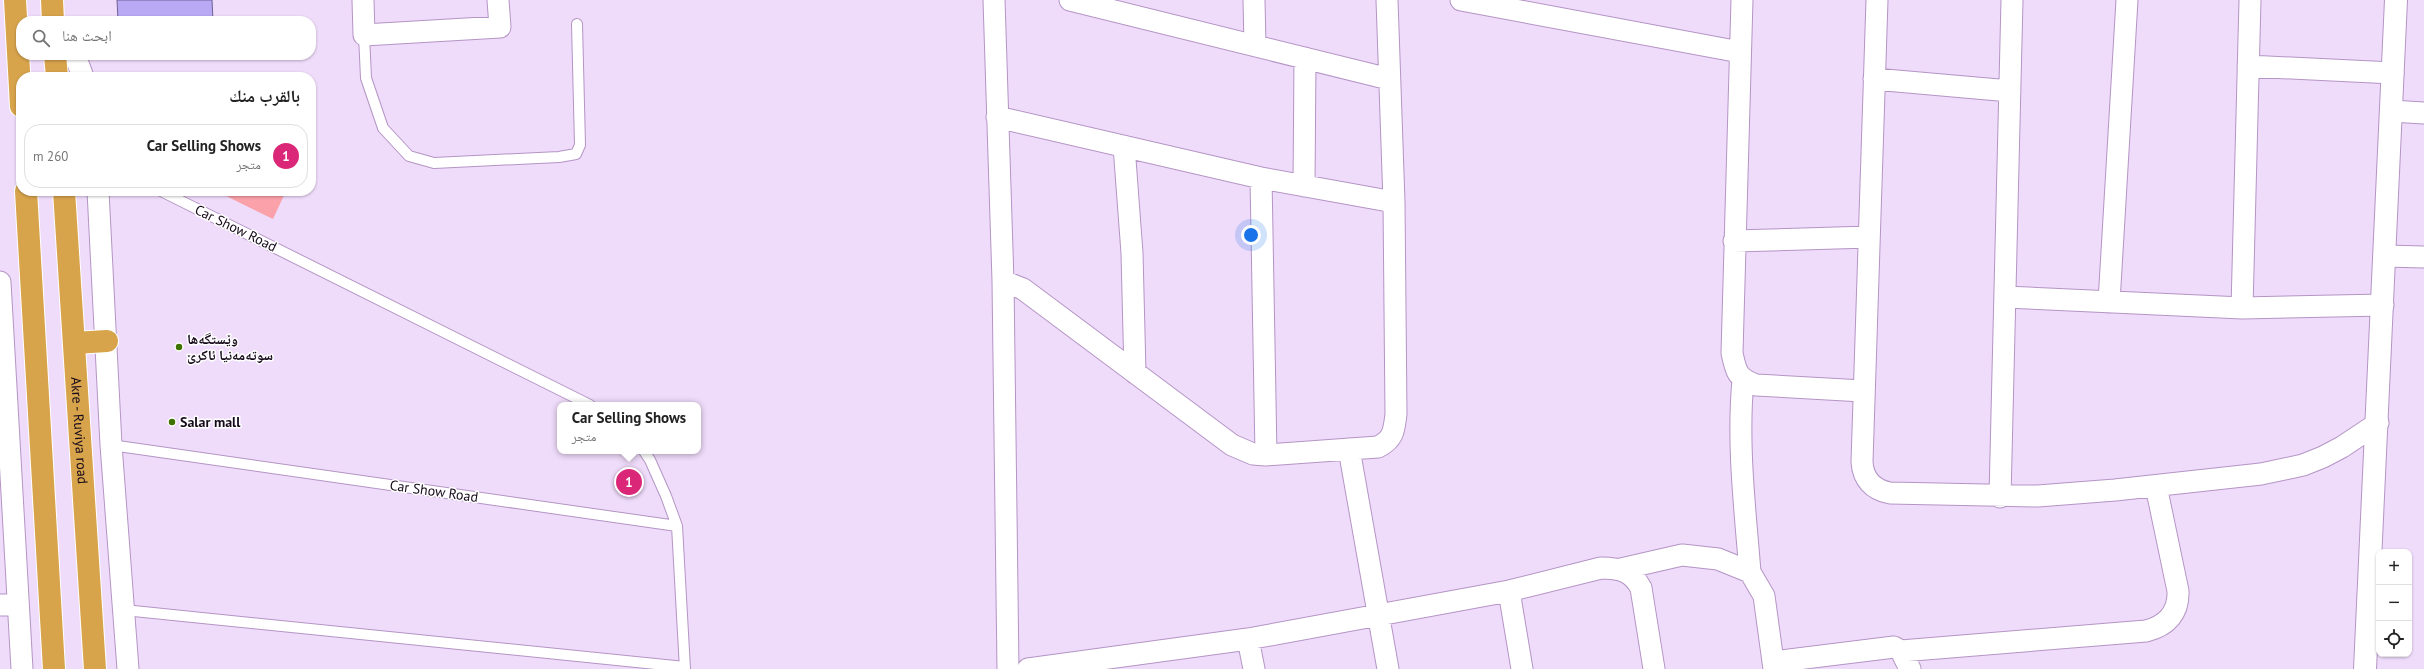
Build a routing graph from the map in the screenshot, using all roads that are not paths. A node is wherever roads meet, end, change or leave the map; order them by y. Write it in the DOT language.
graph roads {
  1 [pos="14,0"];
  2 [pos="363,0"];
  3 [pos="498,0"];
  4 [pos="994,0"];
  5 [pos="1070,0"];
  6 [pos="1254,0"];
  7 [pos="1387,0"];
  8 [pos="1461,0"];
  9 [pos="1742,0"];
  10 [pos="1877,0"];
  11 [pos="2012,0"];
  12 [pos="2127,0"];
  13 [pos="2250,0"];
  14 [pos="2396,0"];
  15 [pos="1123,7"];
  16 [pos="577,24"];
  17 [pos="16,30"];
  18 [pos="364,35"];
  19 [pos="1255,45"];
  20 [pos="1740,52"];
  21 [pos="1305,58"];
  22 [pos="18,60"];
  23 [pos="55,60"];
  24 [pos="77,60"];
  25 [pos="2248,66"];
  26 [pos="19,72"];
  27 [pos="56,72"];
  28 [pos="81,72"];
  29 [pos="2393,73"];
  30 [pos="1389,79"];
  31 [pos="1874,79"];
  32 [pos="2010,91"];
  33 [pos="2391,111"];
  34 [pos="2424,113"];
  35 [pos="997,117"];
  36 [pos="1124,146"];
  37 [pos="1260,178"];
  38 [pos="1304,186"];
  39 [pos="26,196"];
  40 [pos="64,196"];
  41 [pos="98,196"];
  42 [pos="171,196"];
  43 [pos="1394,202"];
  44 [pos="1869,236"];
  45 [pos="1734,241"];
  46 [pos="2385,256"];
  47 [pos="2424,257"];
  48 [pos="1003,281"];
  49 [pos="0,282"];
  50 [pos="2005,297"];
  51 [pos="2109,302"];
  52 [pos="2383,305"];
  53 [pos="2242,308"];
  54 [pos="107,341"];
  55 [pos="74,343"];
  56 [pos="1135,373"];
  57 [pos="1743,380"];
  58 [pos="1863,390"];
  59 [pos="584,402"];
  60 [pos="2378,423"];
  61 [pos="111,445"];
  62 [pos="1349,449"];
  63 [pos="646,454"];
  64 [pos="1266,455"];
  65 [pos="5,463"];
  66 [pos="2156,486"];
  67 [pos="2000,497"];
  68 [pos="677,526"];
  69 [pos="6,533"];
  70 [pos="1621,569"];
  71 [pos="1750,572"];
  72 [pos="1510,591"];
  73 [pos="9,605"];
  74 [pos="124,610"];
  75 [pos="1377,616"];
  76 [pos="1248,639"];
  77 [pos="1901,651"];
  78 [pos="1129,662"];
  79 [pos="1773,666"];
  80 [pos="685,668"];
  81 [pos="22,669"];
  82 [pos="54,669"];
  83 [pos="95,669"];
  84 [pos="128,669"];
  85 [pos="1008,669"];
  86 [pos="1028,669"];
  87 [pos="1254,669"];
  88 [pos="1388,669"];
  89 [pos="1522,669"];
  90 [pos="1654,669"];
  91 [pos="1910,669"];
  92 [pos="2365,669"];
  1 -- 17 [label="highway"];
  2 -- 18 [label="street"];
  3 -- 18 [label="street"];
  4 -- 35 [label="street"];
  5 -- 15 [label="street"];
  6 -- 19 [label="street"];
  7 -- 30 [label="street"];
  8 -- 20 [label="street"];
  9 -- 20 [label="street"];
  10 -- 31 [label="street"];
  11 -- 32 [label="street"];
  12 -- 51 [label="street"];
  13 -- 25 [label="street"];
  14 -- 29 [label="main road"];
  15 -- 19 [label="street"];
  16 -- 18 [label="lane"];
  19 -- 21 [label="street"];
  20 -- 45 [label="street"];
  21 -- 30 [label="street"];
  21 -- 38 [label="street"];
  22 -- 26 [label="highway"];
  23 -- 27 [label="highway"];
  24 -- 28 [label="street"];
  25 -- 29 [label="street"];
  25 -- 53 [label="street"];
  29 -- 33 [label="main road"];
  30 -- 43 [label="street"];
  31 -- 32 [label="street"];
  31 -- 44 [label="street"];
  32 -- 50 [label="street"];
  33 -- 34 [label="street"];
  33 -- 46 [label="main road"];
  35 -- 36 [label="street"];
  35 -- 48 [label="street"];
  36 -- 37 [label="street"];
  36 -- 56 [label="street"];
  37 -- 38 [label="street"];
  37 -- 64 [label="street"];
  38 -- 43 [label="street"];
  39 -- 82 [label="highway"];
  40 -- 55 [label="highway, Akre - Ruviya road"];
  41 -- 54 [label="street"];
  42 -- 59 [label="lane, Car Show Road"];
  43 -- 62 [label="street"];
  44 -- 45 [label="street"];
  44 -- 58 [label="street"];
  45 -- 57 [label="street"];
  46 -- 47 [label="street"];
  46 -- 52 [label="main road"];
  48 -- 56 [label="street"];
  48 -- 85 [label="street"];
  49 -- 65 [label="street"];
  50 -- 51 [label="street"];
  50 -- 67 [label="street"];
  51 -- 53 [label="street"];
  52 -- 53 [label="street"];
  52 -- 60 [label="main road"];
  54 -- 55 [label="highway"];
  54 -- 61 [label="street"];
  55 -- 83 [label="highway, Akre - Ruviya road"];
  56 -- 64 [label="street"];
  57 -- 58 [label="street"];
  57 -- 71 [label="street"];
  58 -- 67 [label="street"];
  60 -- 66 [label="street"];
  60 -- 92 [label="main road"];
  61 -- 68 [label="lane, Car Show Road"];
  61 -- 74 [label="street"];
  62 -- 64 [label="street"];
  62 -- 75 [label="street"];
  63 -- 68 [label="lane"];
  65 -- 69 [label="street"];
  66 -- 67 [label="street"];
  66 -- 77 [label="street"];
  68 -- 80 [label="lane"];
  69 -- 73 [label="street"];
  70 -- 71 [label="street"];
  70 -- 72 [label="street"];
  70 -- 90 [label="street"];
  71 -- 79 [label="street"];
  72 -- 75 [label="street"];
  72 -- 89 [label="street"];
  73 -- 81 [label="street"];
  74 -- 80 [label="lane"];
  74 -- 84 [label="street"];
  75 -- 76 [label="street"];
  75 -- 88 [label="street"];
  76 -- 78 [label="street"];
  76 -- 87 [label="street"];
  77 -- 79 [label="street"];
  77 -- 91 [label="street"];
  78 -- 86 [label="street"];
}
